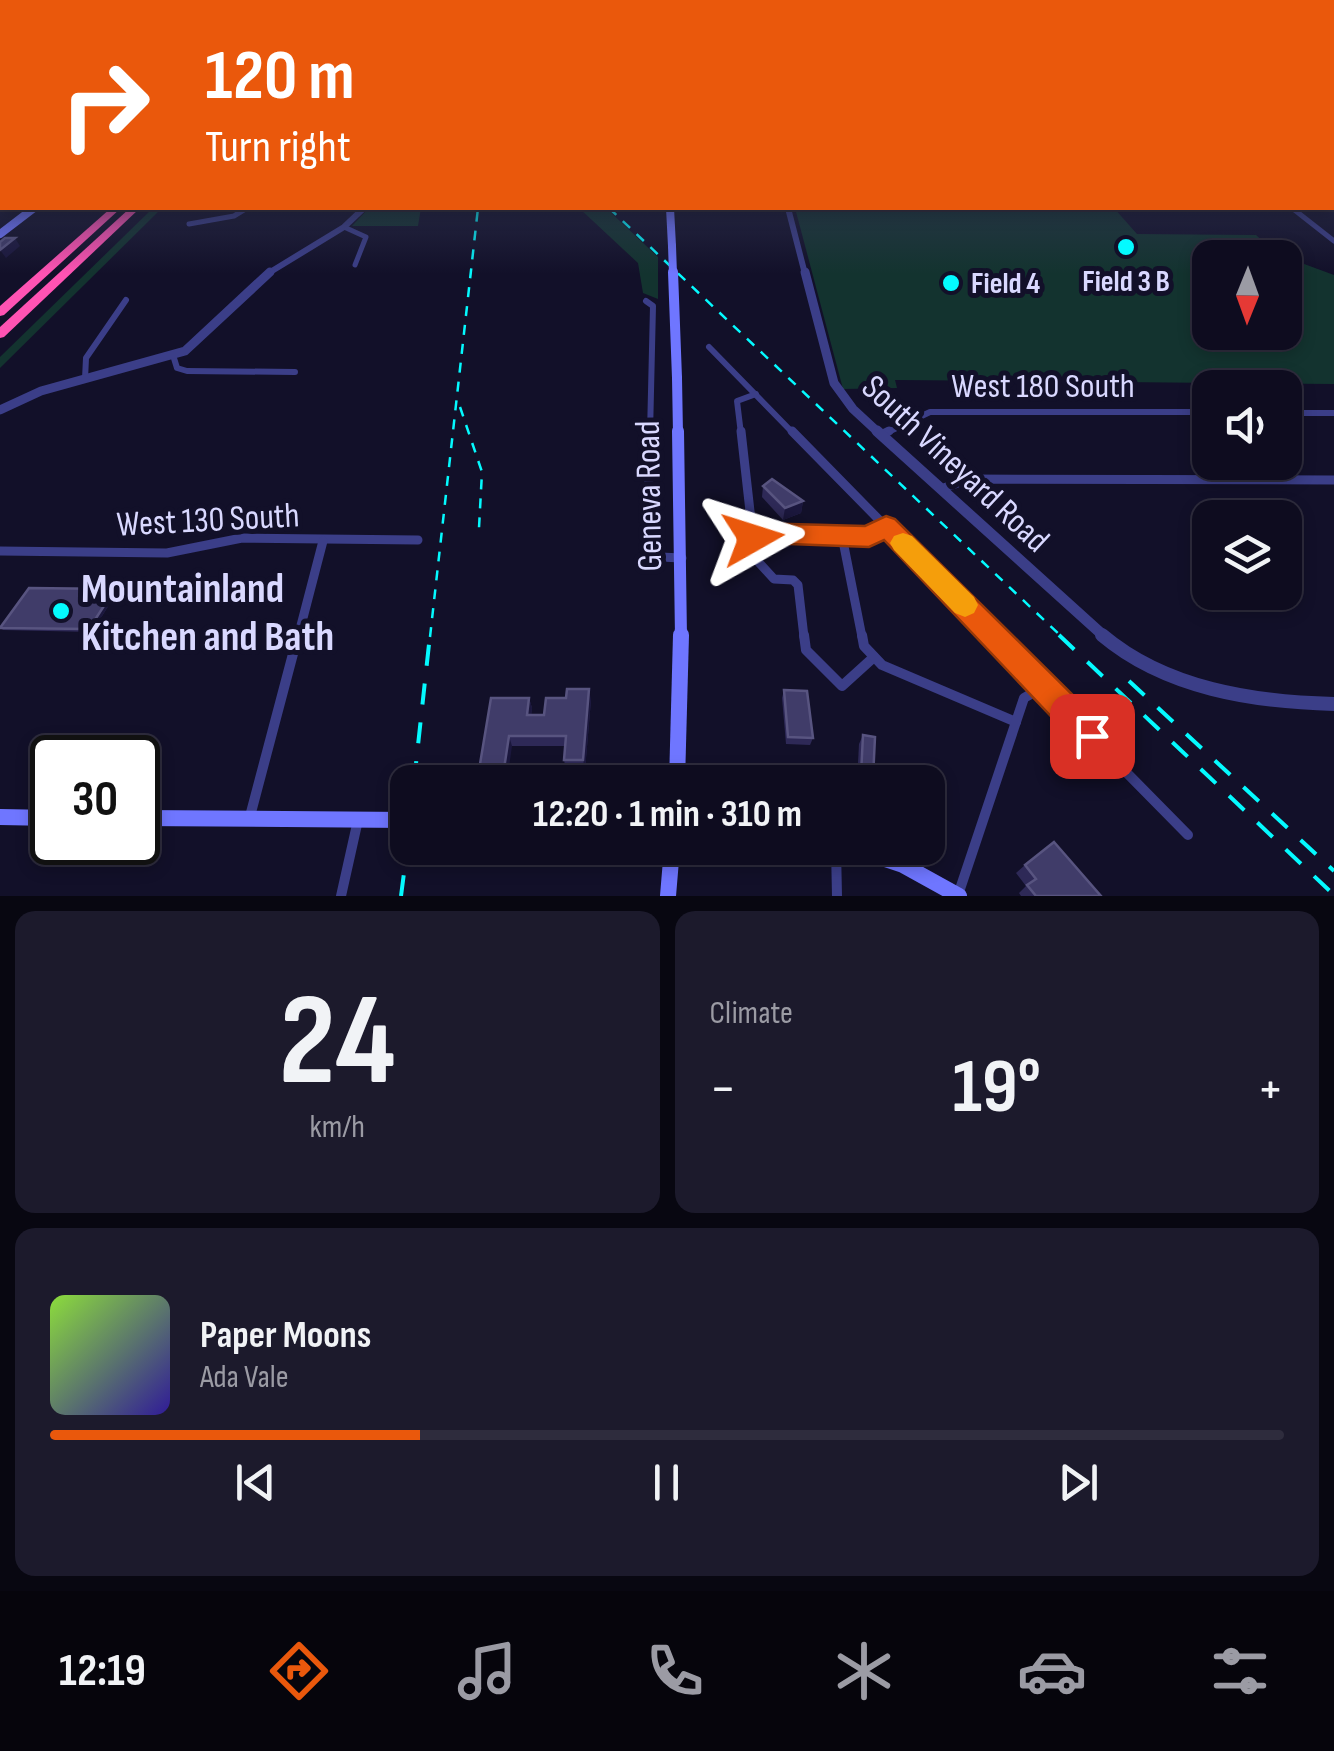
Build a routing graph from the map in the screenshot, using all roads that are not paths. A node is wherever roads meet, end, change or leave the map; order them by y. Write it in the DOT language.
graph roads {
  1 [pos="31,210"];
  2 [pos="114,210"];
  3 [pos="133,210"];
  4 [pos="243,210"];
  5 [pos="362,210"];
  6 [pos="670,210"];
  7 [pos="789,210"];
  8 [pos="1295,210"];
  9 [pos="189,224"];
  10 [pos="344,227"];
  11 [pos="0,234"];
  12 [pos="1334,241"];
  13 [pos="354,266"];
  14 [pos="126,300"];
  15 [pos="646,301"];
  16 [pos="0,312"];
  17 [pos="1,334"];
  18 [pos="710,347"];
  19 [pos="174,355"];
  20 [pos="295,372"];
  21 [pos="85,378"];
  22 [pos="756,394"];
  23 [pos="0,410"];
  24 [pos="1302,412"];
  25 [pos="1192,413"];
  26 [pos="1334,413"];
  27 [pos="881,435"];
  28 [pos="1192,479"];
  29 [pos="1302,480"];
  30 [pos="1334,480"];
  31 [pos="941,489"];
  32 [pos="886,526"];
  33 [pos="752,533"];
  34 [pos="842,536"];
  35 [pos="323,540"];
  36 [pos="418,540"];
  37 [pos="0,550"];
  38 [pos="682,558"];
  39 [pos="874,657"];
  40 [pos="1044,687"];
  41 [pos="1334,704"];
  42 [pos="1016,722"];
  43 [pos="676,765"];
  44 [pos="0,817"];
  45 [pos="30,818"];
  46 [pos="160,818"];
  47 [pos="249,820"];
  48 [pos="358,820"];
  49 [pos="390,820"];
  50 [pos="1188,835"];
  51 [pos="671,865"];
  52 [pos="836,865"];
  53 [pos="903,865"];
  54 [pos="342,896"];
  55 [pos="668,896"];
  56 [pos="837,896"];
  57 [pos="958,896"];
  1 -- 11 [label="main road"];
  2 -- 16 [label="highway"];
  3 -- 17 [label="highway"];
  4 -- 9 [label="street"];
  5 -- 10 [label="street"];
  6 -- 38 [label="main road, Geneva Road, bridge"];
  7 -- 27 [label="street, South Vineyard Road"];
  8 -- 12 [label="street"];
  10 -- 13 [label="street"];
  10 -- 19 [label="street"];
  14 -- 21 [label="street"];
  15 -- 38 [label="street"];
  18 -- 22 [label="street"];
  19 -- 20 [label="street"];
  19 -- 21 [label="street"];
  21 -- 23 [label="street"];
  22 -- 32 [label="street"];
  22 -- 33 [label="street"];
  24 -- 26 [label="street"];
  25 -- 27 [label="street, West 180 South"];
  27 -- 31 [label="street, South Vineyard Road"];
  28 -- 31 [label="street"];
  29 -- 30 [label="street"];
  31 -- 41 [label="street, South Vineyard Road"];
  32 -- 34 [label="street"];
  32 -- 40 [label="street"];
  33 -- 34 [label="street"];
  33 -- 39 [label="street"];
  34 -- 39 [label="street"];
  35 -- 36 [label="street, West 130 South"];
  35 -- 37 [label="street, West 130 South"];
  35 -- 47 [label="street"];
  38 -- 43 [label="main road, Geneva Road"];
  39 -- 42 [label="street"];
  40 -- 42 [label="street"];
  40 -- 50 [label="street"];
  42 -- 57 [label="street"];
  44 -- 45 [label="main road"];
  46 -- 47 [label="main road"];
  47 -- 48 [label="main road"];
  48 -- 49 [label="main road"];
  48 -- 54 [label="street"];
  51 -- 55 [label="main road"];
  52 -- 56 [label="street"];
  53 -- 57 [label="main road"];
}
